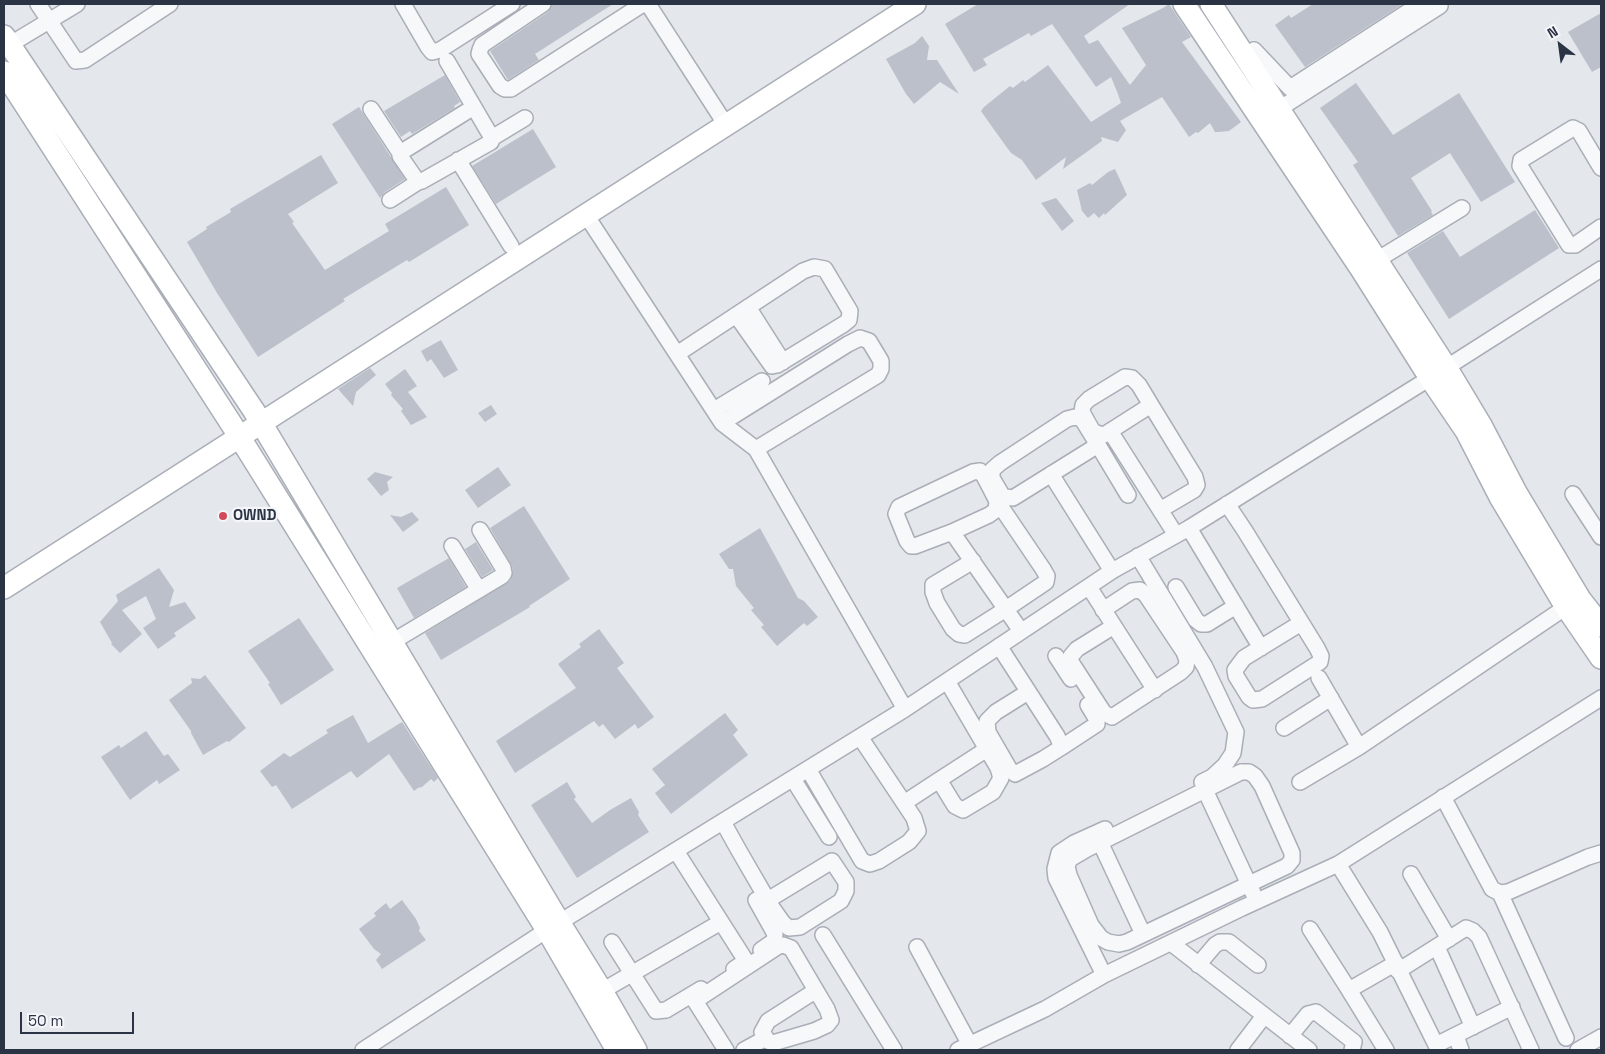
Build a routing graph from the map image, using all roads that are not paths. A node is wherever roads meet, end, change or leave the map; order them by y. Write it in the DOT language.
graph roads {
  1 [pos="38,4"];
  2 [pos="77,4"];
  3 [pos="403,4"];
  4 [pos="512,4"];
  5 [pos="543,4"];
  6 [pos="642,4"];
  7 [pos="648,4"];
  8 [pos="891,4"];
  9 [pos="916,4"];
  10 [pos="1184,4"];
  11 [pos="1211,4"];
  12 [pos="1420,4"];
  13 [pos="1438,4"];
  14 [pos="160,6"];
  15 [pos="620,10"];
  16 [pos="49,21"];
  17 [pos="6,43"];
  18 [pos="1244,56"];
  19 [pos="447,61"];
  20 [pos="4,72"];
  21 [pos="1294,93"];
  22 [pos="371,109"];
  23 [pos="474,109"];
  24 [pos="1279,109"];
  25 [pos="526,118"];
  26 [pos="722,119"];
  27 [pos="492,138"];
  28 [pos="400,153"];
  29 [pos="458,160"];
  30 [pos="1601,168"];
  31 [pos="418,182"];
  32 [pos="390,200"];
  33 [pos="1462,208"];
  34 [pos="586,215"];
  35 [pos="1601,227"];
  36 [pos="511,246"];
  37 [pos="1377,260"];
  38 [pos="1601,269"];
  39 [pos="742,311"];
  40 [pos="677,354"];
  41 [pos="1438,373"];
  42 [pos="762,381"];
  43 [pos="1151,405"];
  44 [pos="718,416"];
  45 [pos="257,417"];
  46 [pos="236,430"];
  47 [pos="1110,431"];
  48 [pos="1098,445"];
  49 [pos="756,449"];
  50 [pos="1051,474"];
  51 [pos="1128,494"];
  52 [pos="1573,494"];
  53 [pos="997,501"];
  54 [pos="1227,504"];
  55 [pos="1160,510"];
  56 [pos="480,530"];
  57 [pos="952,532"];
  58 [pos="1182,532"];
  59 [pos="1601,537"];
  60 [pos="452,546"];
  61 [pos="1138,556"];
  62 [pos="973,561"];
  63 [pos="4,570"];
  64 [pos="1112,571"];
  65 [pos="1089,587"];
  66 [pos="1176,587"];
  67 [pos="4,588"];
  68 [pos="479,590"];
  69 [pos="1236,606"];
  70 [pos="1566,607"];
  71 [pos="1006,610"];
  72 [pos="1103,610"];
  73 [pos="1302,623"];
  74 [pos="1114,626"];
  75 [pos="1601,626"];
  76 [pos="1021,632"];
  77 [pos="392,642"];
  78 [pos="999,646"];
  79 [pos="1261,648"];
  80 [pos="1056,656"];
  81 [pos="1601,658"];
  82 [pos="1319,678"];
  83 [pos="947,681"];
  84 [pos="1155,690"];
  85 [pos="1028,692"];
  86 [pos="1331,698"];
  87 [pos="1601,698"];
  88 [pos="905,709"];
  89 [pos="1284,728"];
  90 [pos="860,737"];
  91 [pos="1062,747"];
  92 [pos="1359,747"];
  93 [pos="987,749"];
  94 [pos="808,769"];
  95 [pos="793,779"];
  96 [pos="938,780"];
  97 [pos="1300,782"];
  98 [pos="1204,790"];
  99 [pos="1444,797"];
  100 [pos="904,803"];
  101 [pos="723,822"];
  102 [pos="829,837"];
  103 [pos="1100,842"];
  104 [pos="847,850"];
  105 [pos="676,851"];
  106 [pos="1601,853"];
  107 [pos="832,861"];
  108 [pos="1338,864"];
  109 [pos="1411,874"];
  110 [pos="745,881"];
  111 [pos="1248,884"];
  112 [pos="1500,893"];
  113 [pos="768,900"];
  114 [pos="1256,901"];
  115 [pos="721,922"];
  116 [pos="553,926"];
  117 [pos="1310,929"];
  118 [pos="1143,934"];
  119 [pos="823,935"];
  120 [pos="612,942"];
  121 [pos="1171,943"];
  122 [pos="1443,943"];
  123 [pos="918,947"];
  124 [pos="746,961"];
  125 [pos="1198,965"];
  126 [pos="1258,965"];
  127 [pos="1397,967"];
  128 [pos="631,974"];
  129 [pos="1104,975"];
  130 [pos="1349,990"];
  131 [pos="602,991"];
  132 [pos="815,991"];
  133 [pos="695,1001"];
  134 [pos="1512,1007"];
  135 [pos="1264,1016"];
  136 [pos="666,1019"];
  137 [pos="1473,1027"];
  138 [pos="1290,1036"];
  139 [pos="1601,1037"];
  140 [pos="766,1038"];
  141 [pos="1566,1038"];
  142 [pos="1458,1043"];
  143 [pos="964,1048"];
  144 [pos="1432,1048"];
  145 [pos="363,1050"];
  146 [pos="617,1050"];
  147 [pos="636,1050"];
  148 [pos="726,1050"];
  149 [pos="744,1050"];
  150 [pos="894,1050"];
  151 [pos="1238,1050"];
  152 [pos="1308,1050"];
  153 [pos="1352,1050"];
  154 [pos="1386,1050"];
  155 [pos="1531,1050"];
  156 [pos="1578,1050"];
  1 -- 16 [label="street"];
  2 -- 16 [label="street"];
  3 -- 4 [label="street"];
  5 -- 15 [label="street"];
  6 -- 15 [label="street"];
  7 -- 26 [label="street"];
  8 -- 26 [label="street"];
  9 -- 26 [label="street"];
  10 -- 41 [label="street"];
  11 -- 18 [label="street"];
  12 -- 21 [label="street"];
  13 -- 21 [label="street"];
  14 -- 16 [label="street"];
  16 -- 17 [label="street"];
  17 -- 45 [label="street"];
  18 -- 21 [label="street"];
  18 -- 24 [label="street"];
  19 -- 23 [label="street"];
  20 -- 46 [label="street"];
  21 -- 24 [label="street"];
  22 -- 28 [label="street"];
  23 -- 27 [label="street"];
  23 -- 28 [label="street"];
  24 -- 37 [label="street"];
  25 -- 27 [label="street"];
  26 -- 34 [label="street"];
  26 -- 36 [label="street"];
  27 -- 29 [label="street"];
  28 -- 31 [label="street"];
  29 -- 31 [label="street"];
  29 -- 36 [label="street"];
  30 -- 35 [label="street"];
  31 -- 32 [label="street"];
  33 -- 37 [label="street"];
  34 -- 40 [label="street"];
  34 -- 45 [label="street"];
  36 -- 45 [label="street"];
  37 -- 41 [label="street"];
  38 -- 41 [label="street"];
  39 -- 39 [label="street"];
  39 -- 40 [label="street"];
  40 -- 44 [label="street"];
  41 -- 54 [label="street"];
  41 -- 70 [label="street"];
  41 -- 75 [label="street"];
  42 -- 44 [label="street"];
  43 -- 47 [label="street"];
  43 -- 47 [label="street"];
  43 -- 55 [label="street"];
  44 -- 49 [label="street"];
  44 -- 49 [label="street"];
  45 -- 46 [label="street"];
  45 -- 77 [label="street"];
  46 -- 63 [label="street"];
  46 -- 67 [label="street"];
  46 -- 116 [label="street"];
  47 -- 55 [label="street"];
  48 -- 50 [label="street"];
  48 -- 50 [label="street"];
  48 -- 51 [label="street"];
  49 -- 88 [label="street"];
  50 -- 64 [label="street"];
  52 -- 59 [label="street"];
  53 -- 57 [label="street"];
  53 -- 57 [label="street"];
  53 -- 71 [label="street"];
  54 -- 58 [label="street"];
  54 -- 73 [label="street"];
  55 -- 58 [label="street"];
  56 -- 68 [label="street"];
  57 -- 62 [label="street"];
  58 -- 61 [label="street"];
  58 -- 69 [label="street"];
  60 -- 68 [label="street"];
  61 -- 64 [label="street"];
  61 -- 129 [label="street"];
  62 -- 71 [label="street"];
  62 -- 71 [label="street"];
  64 -- 65 [label="street"];
  65 -- 72 [label="street"];
  65 -- 76 [label="street"];
  66 -- 69 [label="street"];
  68 -- 77 [label="street"];
  69 -- 79 [label="street"];
  70 -- 81 [label="street"];
  70 -- 92 [label="street"];
  71 -- 76 [label="street"];
  72 -- 74 [label="street"];
  72 -- 84 [label="street"];
  73 -- 79 [label="street"];
  73 -- 79 [label="street"];
  74 -- 84 [label="street"];
  74 -- 84 [label="street"];
  76 -- 78 [label="street"];
  77 -- 116 [label="street"];
  78 -- 83 [label="street"];
  78 -- 85 [label="street"];
  80 -- 91 [label="street"];
  82 -- 86 [label="street"];
  83 -- 88 [label="street"];
  83 -- 93 [label="street"];
  85 -- 91 [label="street"];
  85 -- 91 [label="street"];
  86 -- 89 [label="street"];
  86 -- 92 [label="street"];
  87 -- 99 [label="street"];
  88 -- 90 [label="street"];
  90 -- 94 [label="street"];
  90 -- 100 [label="street"];
  92 -- 97 [label="street"];
  93 -- 96 [label="street"];
  93 -- 96 [label="street"];
  94 -- 95 [label="street"];
  94 -- 100 [label="street"];
  95 -- 101 [label="street"];
  95 -- 102 [label="street"];
  96 -- 100 [label="street"];
  98 -- 103 [label="street"];
  98 -- 111 [label="street"];
  98 -- 111 [label="street"];
  99 -- 108 [label="street"];
  99 -- 112 [label="street"];
  101 -- 105 [label="street"];
  101 -- 113 [label="street"];
  103 -- 118 [label="street"];
  103 -- 118 [label="street"];
  104 -- 107 [label="street"];
  105 -- 115 [label="street"];
  105 -- 116 [label="street"];
  106 -- 112 [label="street"];
  107 -- 113 [label="street"];
  107 -- 113 [label="street"];
  108 -- 114 [label="street"];
  108 -- 127 [label="street"];
  109 -- 122 [label="street"];
  110 -- 124 [label="street"];
  111 -- 114 [label="street"];
  111 -- 118 [label="street"];
  112 -- 141 [label="street"];
  114 -- 121 [label="street"];
  115 -- 124 [label="street"];
  115 -- 128 [label="street"];
  116 -- 131 [label="street"];
  116 -- 145 [label="street"];
  116 -- 146 [label="street"];
  117 -- 130 [label="street"];
  119 -- 150 [label="street"];
  120 -- 128 [label="street"];
  121 -- 125 [label="street"];
  121 -- 129 [label="street"];
  122 -- 127 [label="street"];
  122 -- 134 [label="street"];
  122 -- 137 [label="street"];
  123 -- 143 [label="street"];
  124 -- 128 [label="street"];
  125 -- 126 [label="street"];
  125 -- 135 [label="street"];
  127 -- 130 [label="street"];
  127 -- 144 [label="street"];
  128 -- 131 [label="street"];
  129 -- 143 [label="street"];
  130 -- 154 [label="street"];
  131 -- 147 [label="street"];
  132 -- 133 [label="street"];
  132 -- 140 [label="street"];
  132 -- 140 [label="street"];
  133 -- 136 [label="street"];
  133 -- 148 [label="street"];
  134 -- 137 [label="street"];
  134 -- 155 [label="street"];
  135 -- 138 [label="street"];
  135 -- 151 [label="street"];
  137 -- 142 [label="street"];
  138 -- 152 [label="street"];
  138 -- 153 [label="street"];
  139 -- 156 [label="street"];
  140 -- 149 [label="street"];
  142 -- 144 [label="street"];
}
